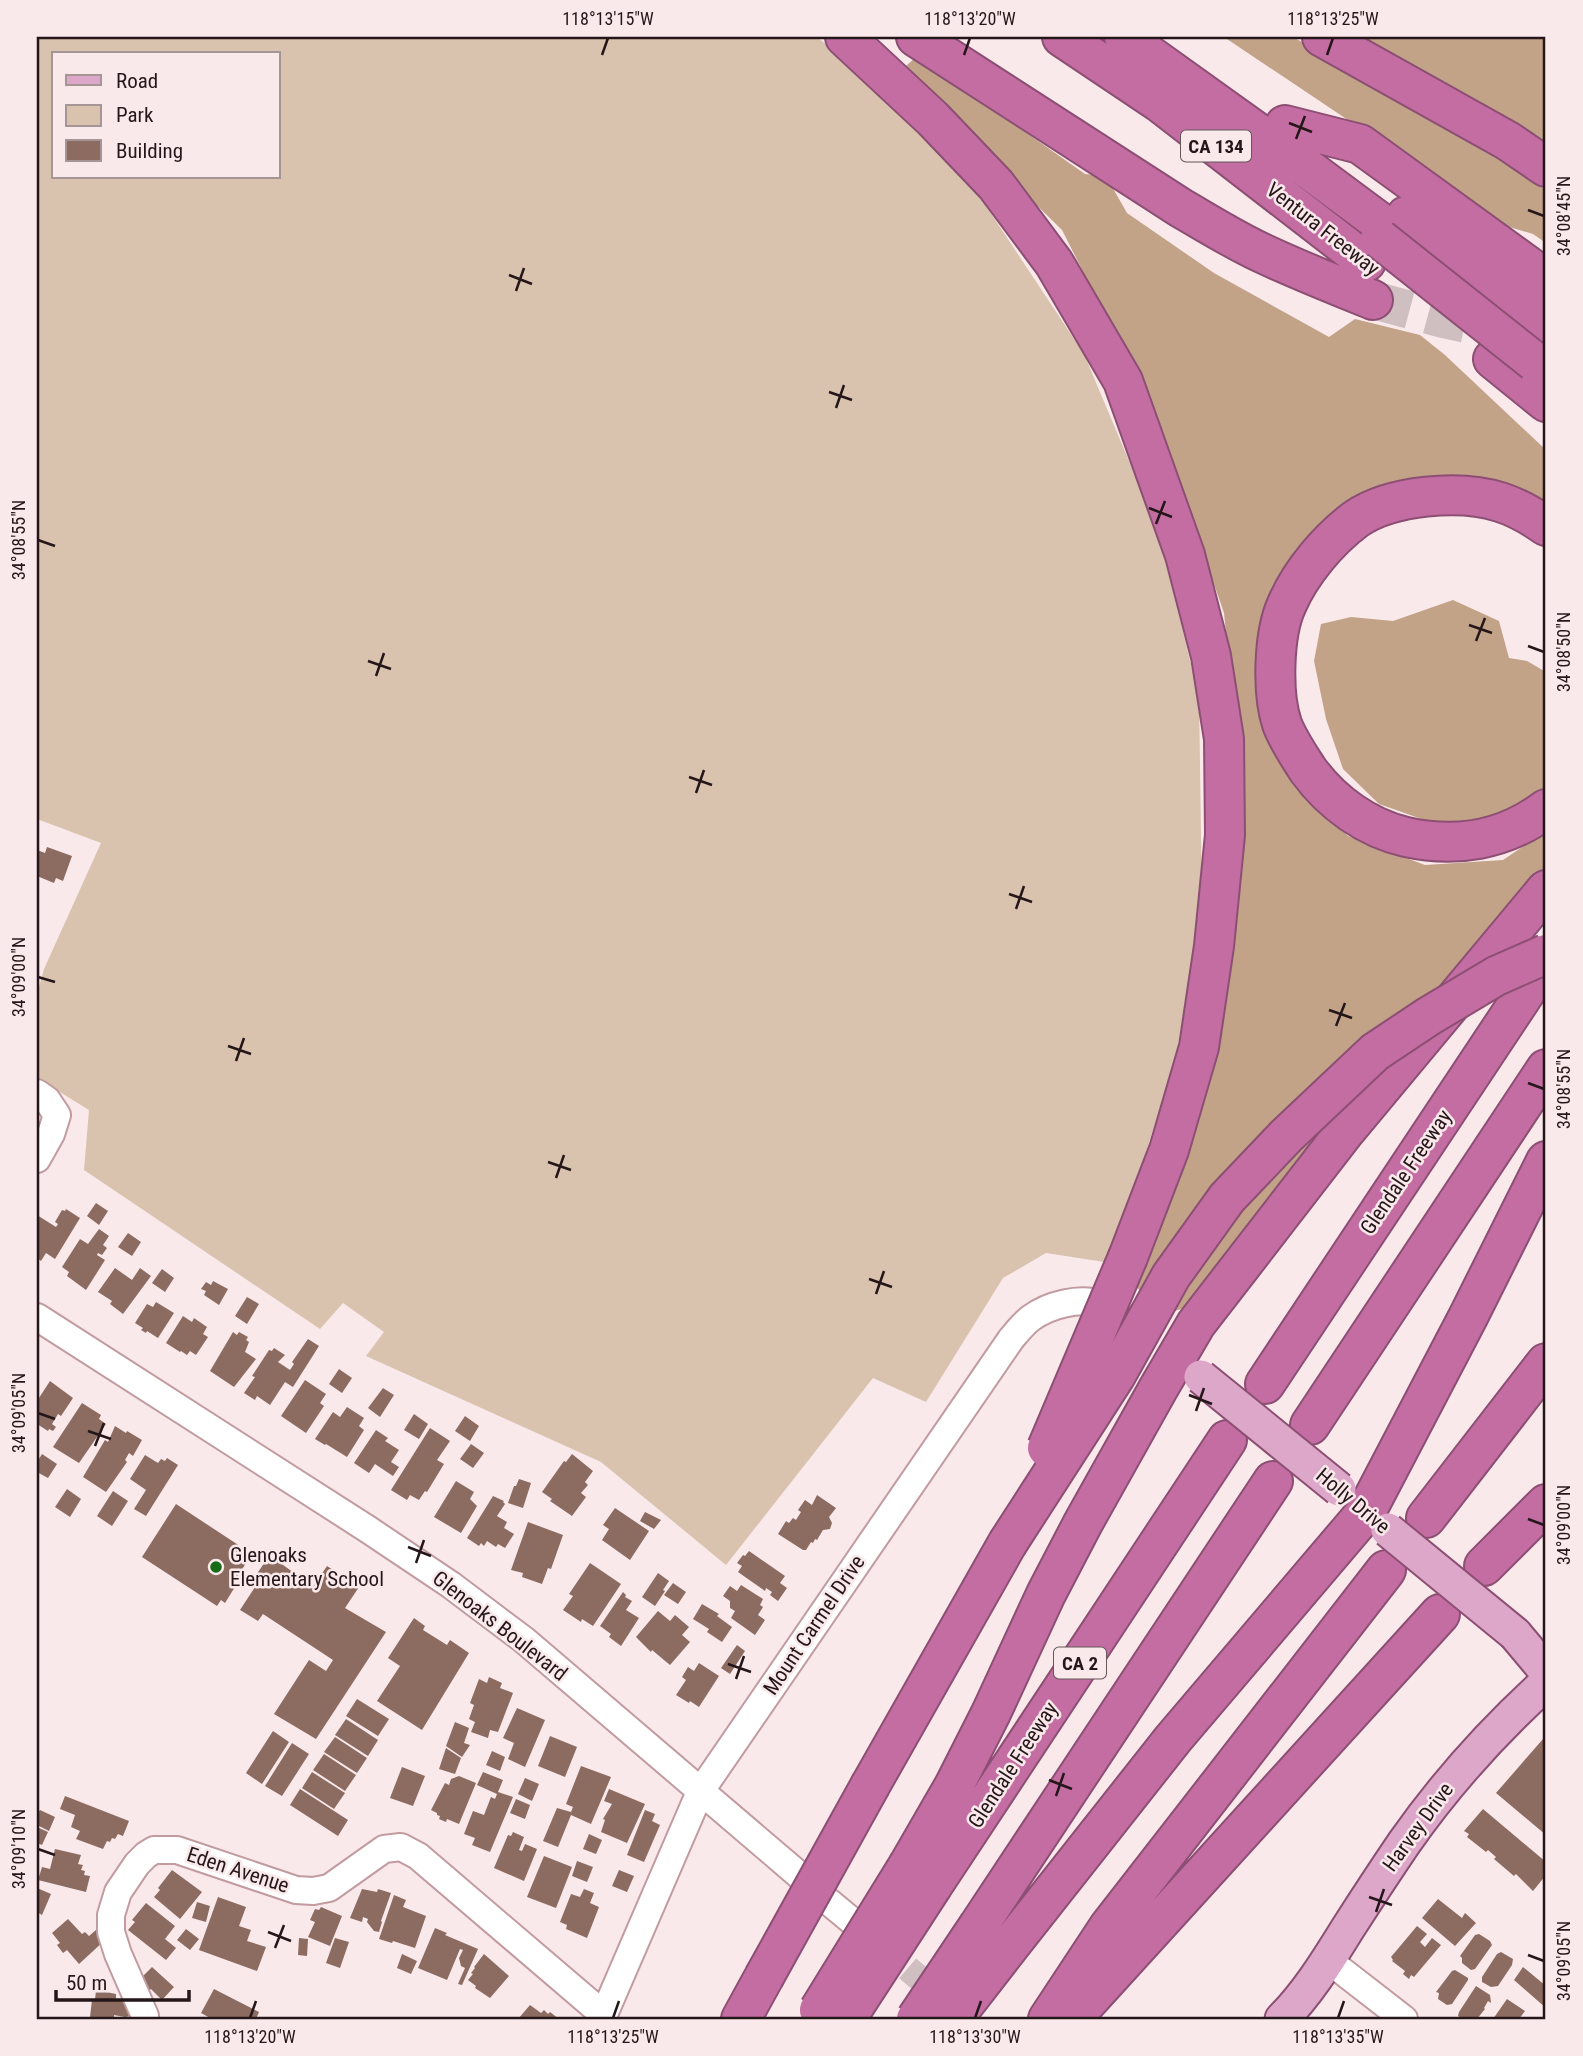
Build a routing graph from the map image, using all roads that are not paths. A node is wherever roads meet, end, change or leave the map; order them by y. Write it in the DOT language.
graph roads {
  1 [pos="845,37"];
  2 [pos="916,37"];
  3 [pos="1062,37"];
  4 [pos="1096,37"];
  5 [pos="1124,37"];
  6 [pos="1158,37"];
  7 [pos="1322,37"];
  8 [pos="1285,125"];
  9 [pos="1546,167"];
  10 [pos="1373,251"];
  11 [pos="1546,279"];
  12 [pos="1373,300"];
  13 [pos="1546,323"];
  14 [pos="1543,363"];
  15 [pos="1546,402"];
  16 [pos="1546,526"];
  17 [pos="1546,809"];
  18 [pos="1546,890"];
  19 [pos="1546,954"];
  20 [pos="1546,961"];
  21 [pos="1546,1069"];
  22 [pos="37,1093"];
  23 [pos="37,1160"];
  24 [pos="1546,1161"];
  25 [pos="1118,1312"];
  26 [pos="37,1317"];
  27 [pos="1177,1357"];
  28 [pos="1546,1363"];
  29 [pos="1265,1384"];
  30 [pos="1310,1425"];
  31 [pos="1227,1440"];
  32 [pos="1273,1481"];
  33 [pos="1546,1504"];
  34 [pos="1364,1510"];
  35 [pos="1426,1518"];
  36 [pos="1007,1544"];
  37 [pos="1484,1566"];
  38 [pos="1386,1570"];
  39 [pos="1440,1614"];
  40 [pos="1546,1671"];
  41 [pos="1546,1683"];
  42 [pos="701,1792"];
  43 [pos="799,1875"];
  44 [pos="921,1875"];
  45 [pos="830,1902"];
  46 [pos="858,1926"];
  47 [pos="1328,1960"];
  48 [pos="1067,2009"];
  49 [pos="1289,2015"];
  50 [pos="145,2016"];
  51 [pos="826,2016"];
  52 [pos="603,2017"];
  53 [pos="741,2019"];
  54 [pos="916,2019"];
  55 [pos="953,2019"];
  56 [pos="1404,2019"];
  1 -- 36 [label="highway, bridge"];
  2 -- 12 [label="highway"];
  3 -- 10 [label="highway, Ventura Freeway / CA 134"];
  4 -- 10 [label="highway"];
  5 -- 14 [label="highway"];
  6 -- 8 [label="highway, CA 134"];
  7 -- 9 [label="highway"];
  8 -- 11 [label="highway"];
  8 -- 13 [label="highway, CA 134"];
  10 -- 14 [label="highway, bridge"];
  10 -- 15 [label="highway, Ventura Freeway / CA 134"];
  16 -- 17 [label="highway"];
  18 -- 27 [label="highway"];
  19 -- 36 [label="highway, bridge"];
  20 -- 29 [label="highway, Glendale Freeway"];
  21 -- 30 [label="highway"];
  22 -- 23 [label="street"];
  24 -- 34 [label="highway"];
  25 -- 42 [label="street, Mount Carmel Drive"];
  26 -- 42 [label="street, Glenoaks Boulevard"];
  27 -- 34 [label="main road, Holly Drive, bridge"];
  27 -- 44 [label="highway"];
  28 -- 35 [label="highway"];
  31 -- 44 [label="highway, Glendale Freeway / CA 2"];
  32 -- 54 [label="highway, CA 2, bridge"];
  33 -- 37 [label="highway"];
  34 -- 40 [label="main road, Holly Drive, bridge"];
  34 -- 55 [label="highway, bridge"];
  36 -- 53 [label="highway, bridge"];
  38 -- 48 [label="highway"];
  39 -- 48 [label="highway"];
  41 -- 47 [label="main road, Harvey Drive"];
  42 -- 43 [label="street, Glenoaks Boulevard"];
  42 -- 52 [label="street, Mount Carmel Drive"];
  44 -- 51 [label="highway, bridge"];
  45 -- 46 [label="street"];
  47 -- 49 [label="main road, Harvey Drive"];
  47 -- 56 [label="street"];
  50 -- 52 [label="street, Eden Avenue"];
}
